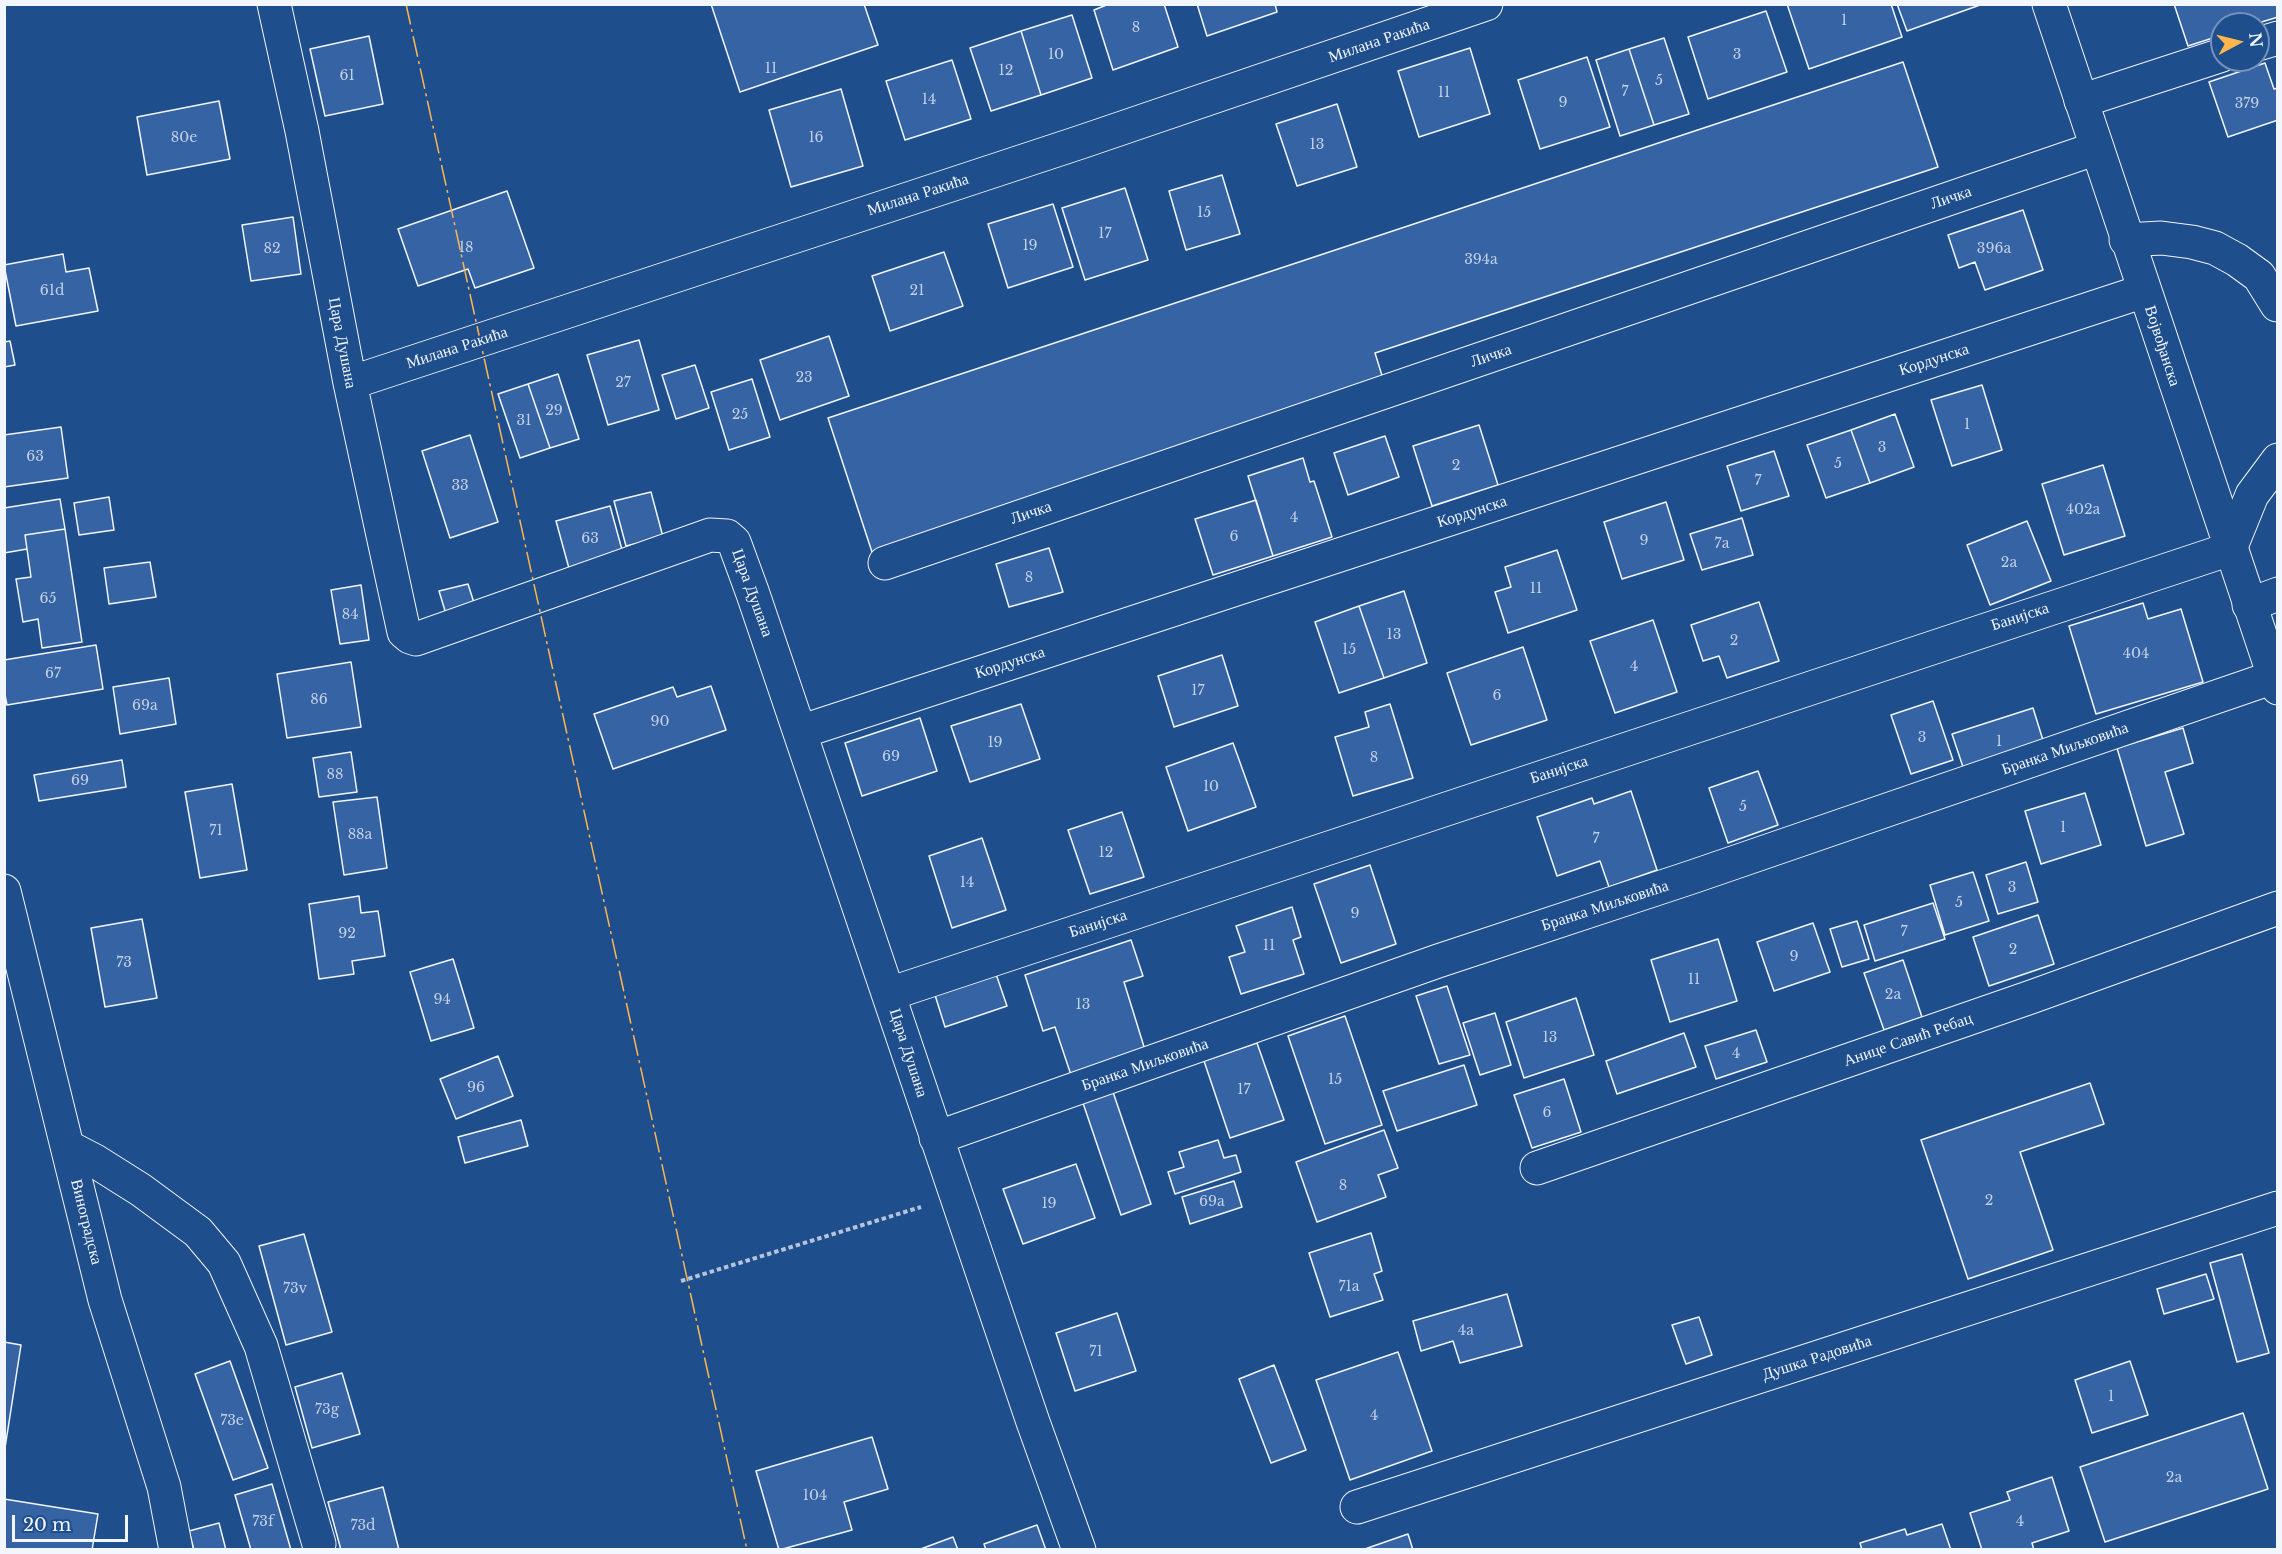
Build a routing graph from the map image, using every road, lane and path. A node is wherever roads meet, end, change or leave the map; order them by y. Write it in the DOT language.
graph roads {
  1 [pos="274,4"];
  2 [pos="1486,4"];
  3 [pos="2049,4"];
  4 [pos="2210,59"];
  5 [pos="2081,100"];
  6 [pos="2097,148"];
  7 [pos="2127,240"];
  8 [pos="2215,248"];
  9 [pos="2277,260"];
  10 [pos="2144,291"];
  11 [pos="2277,306"];
  12 [pos="350,383"];
  13 [pos="2277,460"];
  14 [pos="2230,549"];
  15 [pos="885,563"];
  16 [pos="2263,599"];
  17 [pos="2276,683"];
  18 [pos="800,732"];
  19 [pos="4,891"];
  20 [pos="2277,908"];
  21 [pos="888,994"];
  22 [pos="936,1138"];
  23 [pos="68,1147"];
  24 [pos="1537,1168"];
  25 [pos="956,1196"];
  26 [pos="2277,1208"];
  27 [pos="681,1281"];
  28 [pos="1357,1508"];
  29 [pos="319,1544"];
  30 [pos="176,1550"];
  31 [pos="1078,1550"];
  1 -- 12 [label="street, Цара Душана"];
  2 -- 12 [label="street, Милана Ракића"];
  3 -- 5 [label="street, Војвођанска"];
  4 -- 5 [label="street"];
  5 -- 6 [label="street, Војвођанска"];
  6 -- 7 [label="street, Војвођанска"];
  6 -- 15 [label="street, Личка"];
  7 -- 8 [label="street"];
  7 -- 10 [label="street, Војвођанска"];
  8 -- 9 [label="street"];
  8 -- 11 [label="street"];
  10 -- 14 [label="street, Војвођанска"];
  10 -- 18 [label="street, Кордунска"];
  12 -- 18 [label="street, Цара Душана"];
  13 -- 14 [label="street"];
  14 -- 16 [label="street, Војвођанска"];
  14 -- 21 [label="street, Банијска"];
  16 -- 17 [label="street, Војвођанска"];
  17 -- 22 [label="street, Бранка Миљковића"];
  18 -- 21 [label="street, Цара Душана"];
  19 -- 23 [label="street, Виноградска"];
  20 -- 24 [label="street, Анице Савић Ребац"];
  21 -- 22 [label="street, Цара Душана"];
  22 -- 25 [label="street, Цара Душана"];
  23 -- 29 [label="street"];
  23 -- 30 [label="street, Виноградска"];
  25 -- 27 [label="path"];
  25 -- 31 [label="street, Цара Душана"];
  26 -- 28 [label="street, Душка Радовића"];
}
